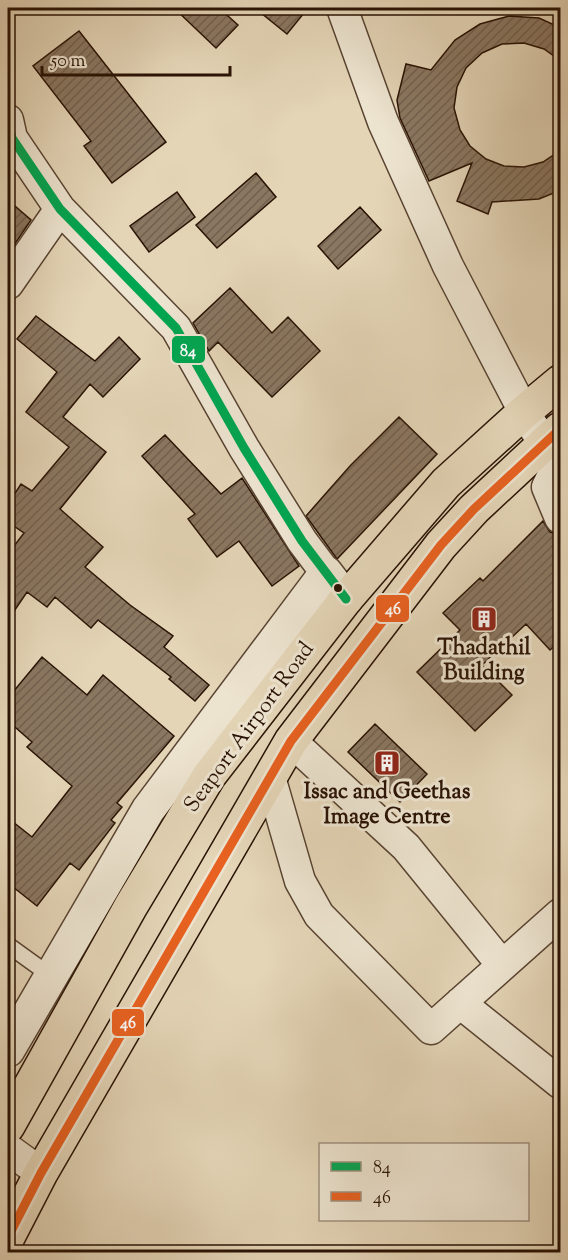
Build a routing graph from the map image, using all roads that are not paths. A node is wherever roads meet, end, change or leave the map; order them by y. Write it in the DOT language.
graph roads {
  1 [pos="342,8"];
  2 [pos="8,120"];
  3 [pos="60,209"];
  4 [pos="8,284"];
  5 [pos="561,382"];
  6 [pos="524,412"];
  7 [pos="555,443"];
  8 [pos="561,518"];
  9 [pos="326,573"];
  10 [pos="346,599"];
  11 [pos="291,741"];
  12 [pos="270,777"];
  13 [pos="561,914"];
  14 [pos="8,945"];
  15 [pos="502,965"];
  16 [pos="51,976"];
  17 [pos="459,1003"];
  18 [pos="8,1050"];
  19 [pos="561,1083"];
  20 [pos="8,1126"];
  21 [pos="8,1149"];
  22 [pos="41,1173"];
  23 [pos="8,1237"];
  1 -- 6 [label="street"];
  2 -- 3 [label="street"];
  3 -- 4 [label="street"];
  3 -- 9 [label="street"];
  5 -- 6 [label="main road, Seaport Airport Road"];
  6 -- 7 [label="street"];
  6 -- 10 [label="main road, Seaport Airport Road"];
  7 -- 8 [label="street"];
  7 -- 11 [label="main road, Seaport Airport Road"];
  9 -- 10 [label="street"];
  9 -- 16 [label="street"];
  10 -- 20 [label="main road, Seaport Airport Road"];
  11 -- 12 [label="main road, Seaport Airport Road"];
  11 -- 15 [label="street"];
  12 -- 17 [label="street"];
  12 -- 22 [label="main road, Seaport Airport Road"];
  13 -- 15 [label="street"];
  14 -- 16 [label="lane"];
  15 -- 17 [label="street"];
  16 -- 18 [label="street"];
  17 -- 19 [label="street"];
  21 -- 22 [label="street"];
  22 -- 23 [label="main road, Seaport Airport Road"];
}
